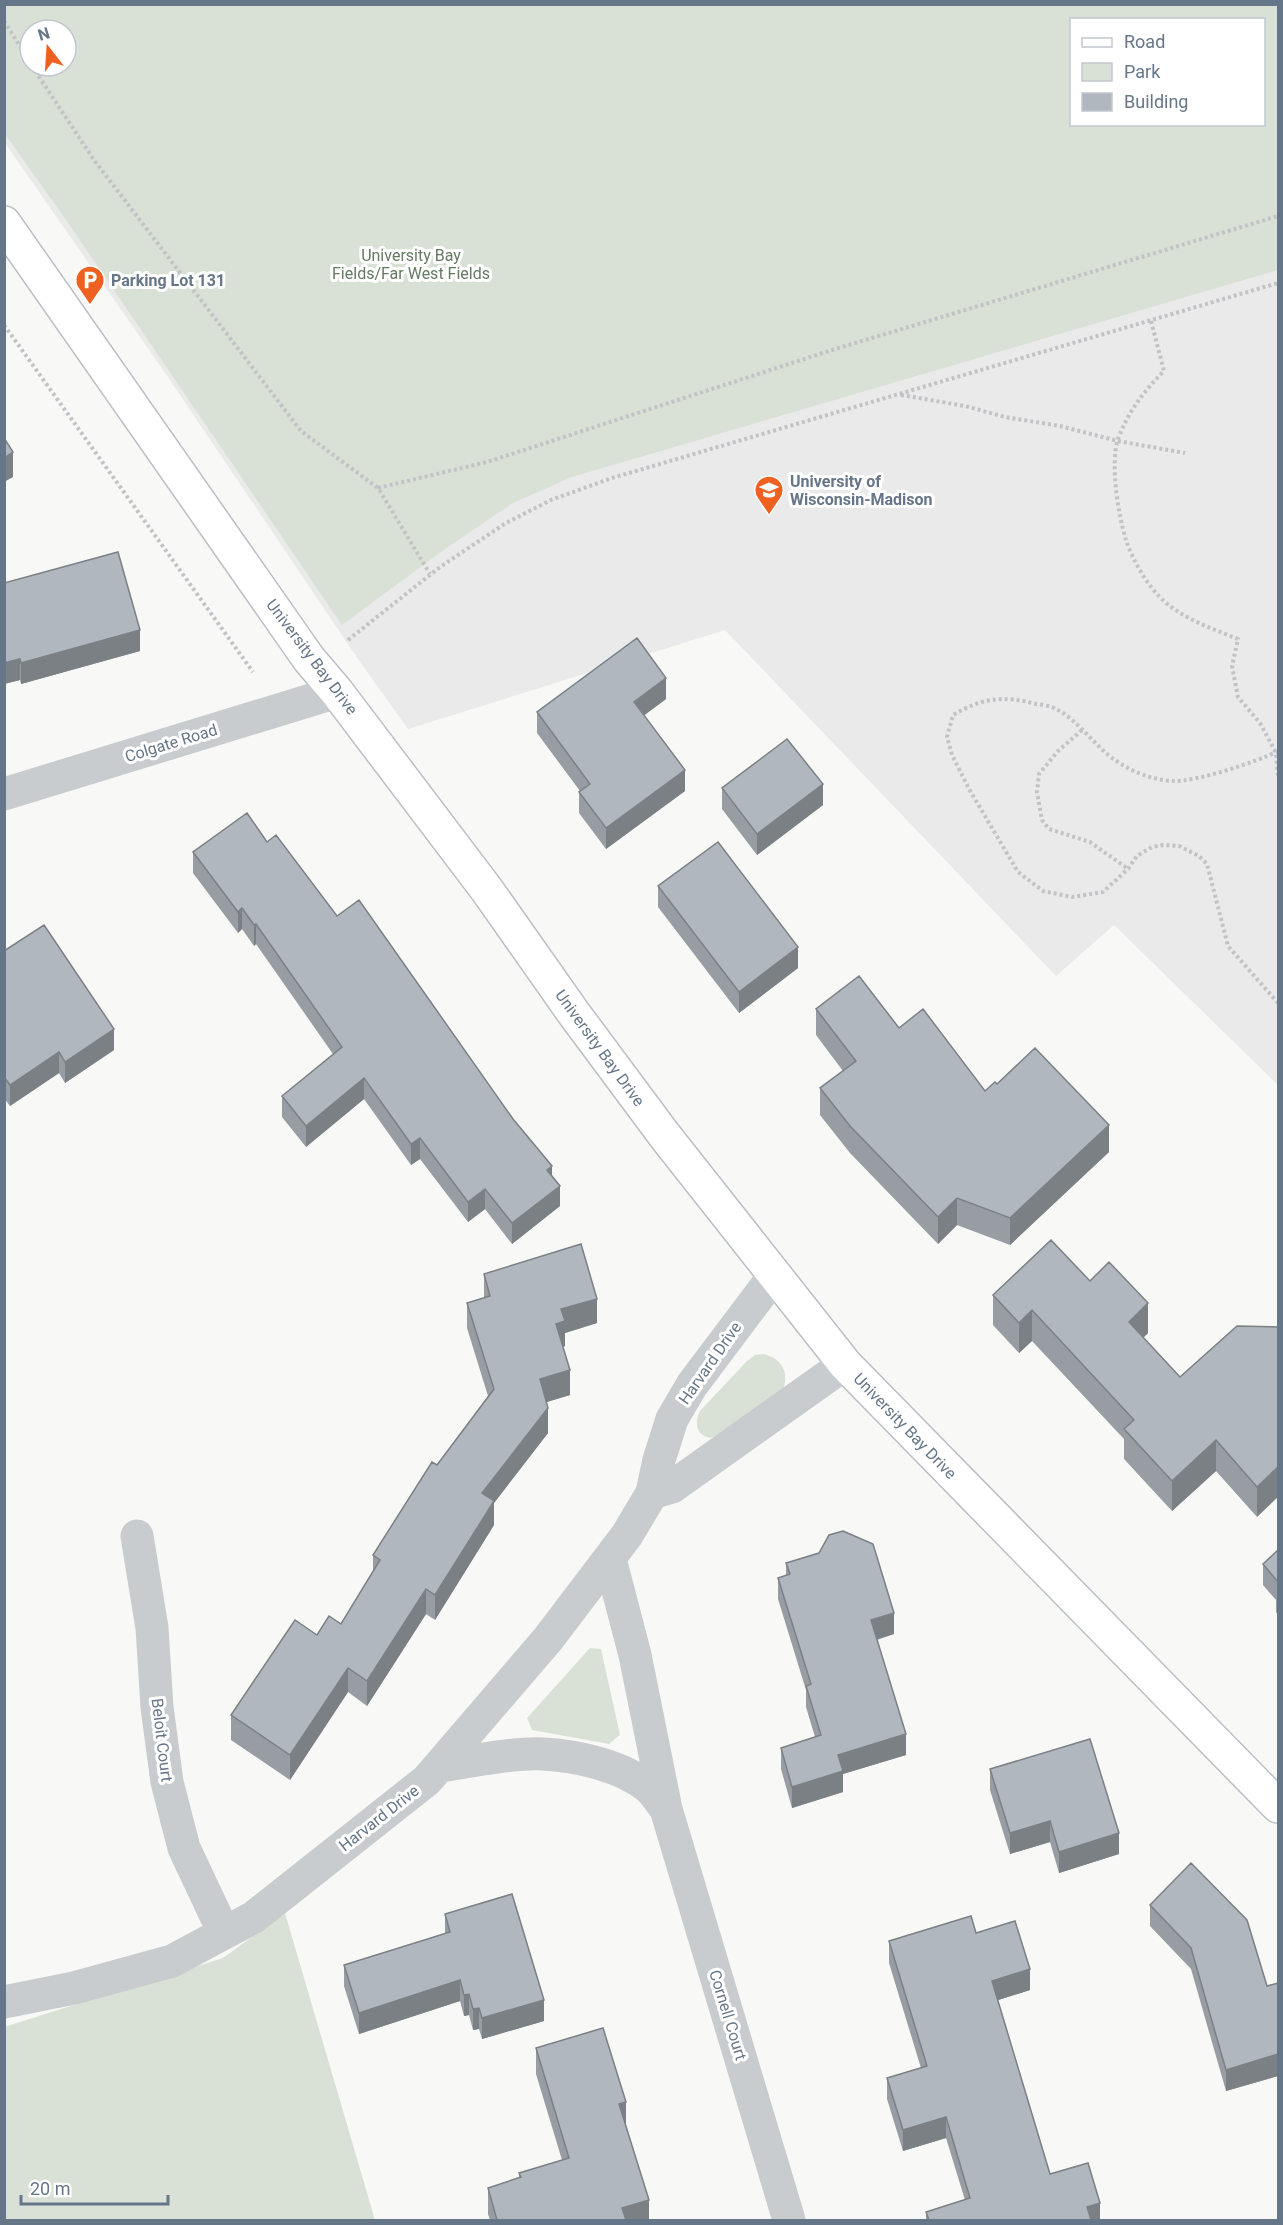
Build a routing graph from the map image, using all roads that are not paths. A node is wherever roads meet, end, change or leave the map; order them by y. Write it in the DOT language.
graph roads {
  1 [pos="4,223"];
  2 [pos="337,692"];
  3 [pos="4,794"];
  4 [pos="774,1276"];
  5 [pos="845,1364"];
  6 [pos="652,1493"];
  7 [pos="137,1536"];
  8 [pos="610,1559"];
  9 [pos="439,1766"];
  10 [pos="1278,1806"];
  11 [pos="666,1809"];
  12 [pos="224,1934"];
  13 [pos="4,2002"];
  14 [pos="789,2220"];
  1 -- 2 [label="street, University Bay Drive"];
  2 -- 3 [label="street, Colgate Road"];
  2 -- 4 [label="street, University Bay Drive"];
  4 -- 5 [label="street, University Bay Drive"];
  4 -- 6 [label="street, Harvard Drive"];
  5 -- 6 [label="street"];
  5 -- 10 [label="street, University Bay Drive"];
  6 -- 8 [label="street, Harvard Drive"];
  7 -- 12 [label="street, Beloit Court"];
  8 -- 9 [label="street, Harvard Drive"];
  8 -- 11 [label="street, Cornell Court"];
  9 -- 11 [label="street, Cornell Court"];
  9 -- 12 [label="street, Harvard Drive"];
  11 -- 14 [label="street, Cornell Court"];
  12 -- 13 [label="street, Harvard Drive"];
}
